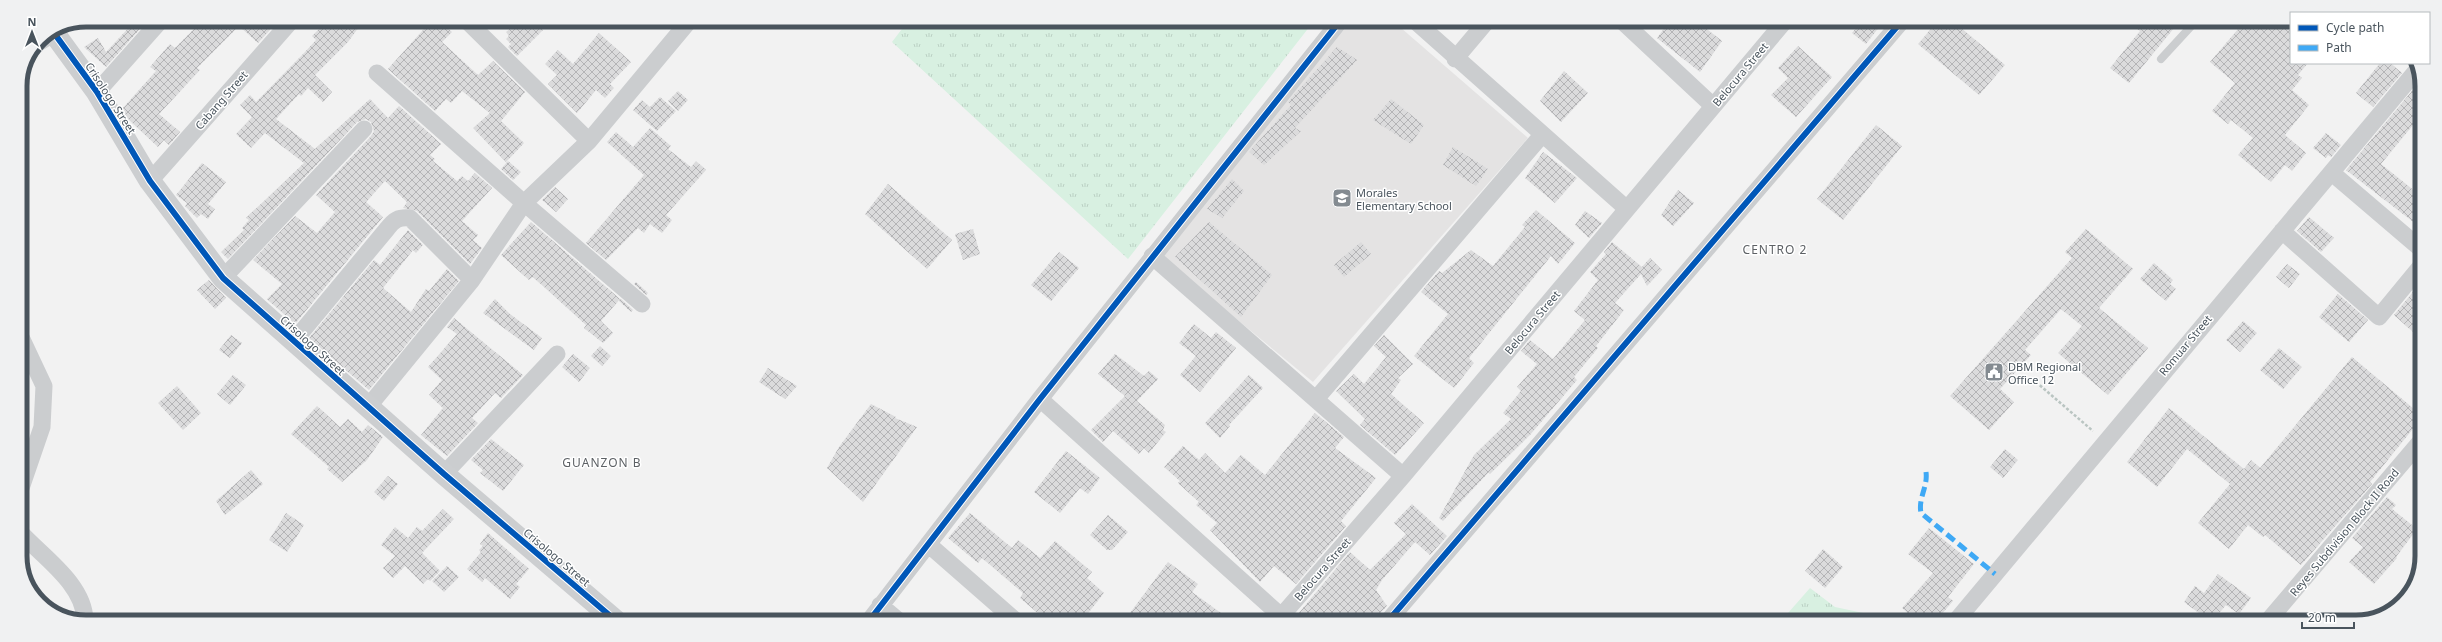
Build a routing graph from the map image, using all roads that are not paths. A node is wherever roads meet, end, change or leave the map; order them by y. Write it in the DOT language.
graph roads {
  1 [pos="155,27"];
  2 [pos="286,27"];
  3 [pos="473,27"];
  4 [pos="684,27"];
  5 [pos="1335,27"];
  6 [pos="1421,27"];
  7 [pos="1481,27"];
  8 [pos="1627,27"];
  9 [pos="1780,27"];
  10 [pos="1897,27"];
  11 [pos="2190,27"];
  12 [pos="55,36"];
  13 [pos="1455,59"];
  14 [pos="2161,59"];
  15 [pos="377,73"];
  16 [pos="2414,74"];
  17 [pos="97,92"];
  18 [pos="1714,106"];
  19 [pos="364,129"];
  20 [pos="1542,134"];
  21 [pos="589,141"];
  22 [pos="2332,173"];
  23 [pos="150,181"];
  24 [pos="524,204"];
  25 [pos="1627,209"];
  26 [pos="2282,231"];
  27 [pos="2415,244"];
  28 [pos="1152,256"];
  29 [pos="2415,273"];
  30 [pos="223,278"];
  31 [pos="472,280"];
  32 [pos="642,304"];
  33 [pos="294,341"];
  34 [pos="27,351"];
  35 [pos="557,354"];
  36 [pos="1316,399"];
  37 [pos="1040,400"];
  38 [pos="368,407"];
  39 [pos="2415,448"];
  40 [pos="27,471"];
  41 [pos="444,474"];
  42 [pos="1403,476"];
  43 [pos="27,539"];
  44 [pos="928,544"];
  45 [pos="880,606"];
  46 [pos="83,615"];
  47 [pos="609,615"];
  48 [pos="873,615"];
  49 [pos="891,615"];
  50 [pos="1009,615"];
  51 [pos="1276,615"];
  52 [pos="1282,615"];
  53 [pos="1393,615"];
  54 [pos="1961,615"];
  55 [pos="2273,615"];
  1 -- 17 [label="street"];
  2 -- 23 [label="street, Cabang Street"];
  3 -- 21 [label="street"];
  4 -- 21 [label="street"];
  5 -- 28 [label="street"];
  6 -- 13 [label="street"];
  7 -- 13 [label="street"];
  8 -- 18 [label="street"];
  9 -- 18 [label="street, Belocura Street"];
  10 -- 53 [label="street"];
  11 -- 14 [label="lane"];
  12 -- 17 [label="street, Crisologo Street"];
  13 -- 20 [label="street"];
  15 -- 24 [label="street"];
  16 -- 22 [label="street, Romuar Street"];
  17 -- 23 [label="street, Crisologo Street"];
  18 -- 25 [label="street, Belocura Street"];
  19 -- 30 [label="street"];
  20 -- 25 [label="street"];
  20 -- 36 [label="street"];
  21 -- 24 [label="street"];
  22 -- 26 [label="street, Romuar Street"];
  22 -- 27 [label="street"];
  23 -- 30 [label="street, Crisologo Street"];
  24 -- 31 [label="street"];
  24 -- 32 [label="street"];
  25 -- 42 [label="street, Belocura Street"];
  26 -- 29 [label="street"];
  26 -- 54 [label="street, Romuar Street"];
  28 -- 36 [label="street"];
  28 -- 37 [label="street"];
  30 -- 33 [label="street, Crisologo Street"];
  31 -- 33 [label="street"];
  31 -- 38 [label="street"];
  33 -- 38 [label="street, Crisologo Street"];
  34 -- 40 [label="street"];
  35 -- 41 [label="street"];
  36 -- 42 [label="street"];
  37 -- 44 [label="street"];
  37 -- 51 [label="street"];
  38 -- 41 [label="street, Crisologo Street"];
  39 -- 55 [label="street, Reyes Subdivision Block II Road"];
  41 -- 47 [label="street, Crisologo Street"];
  42 -- 52 [label="street, Belocura Street"];
  43 -- 46 [label="street"];
  44 -- 45 [label="street"];
  44 -- 50 [label="street"];
  45 -- 48 [label="street"];
  45 -- 49 [label="street"];
}
